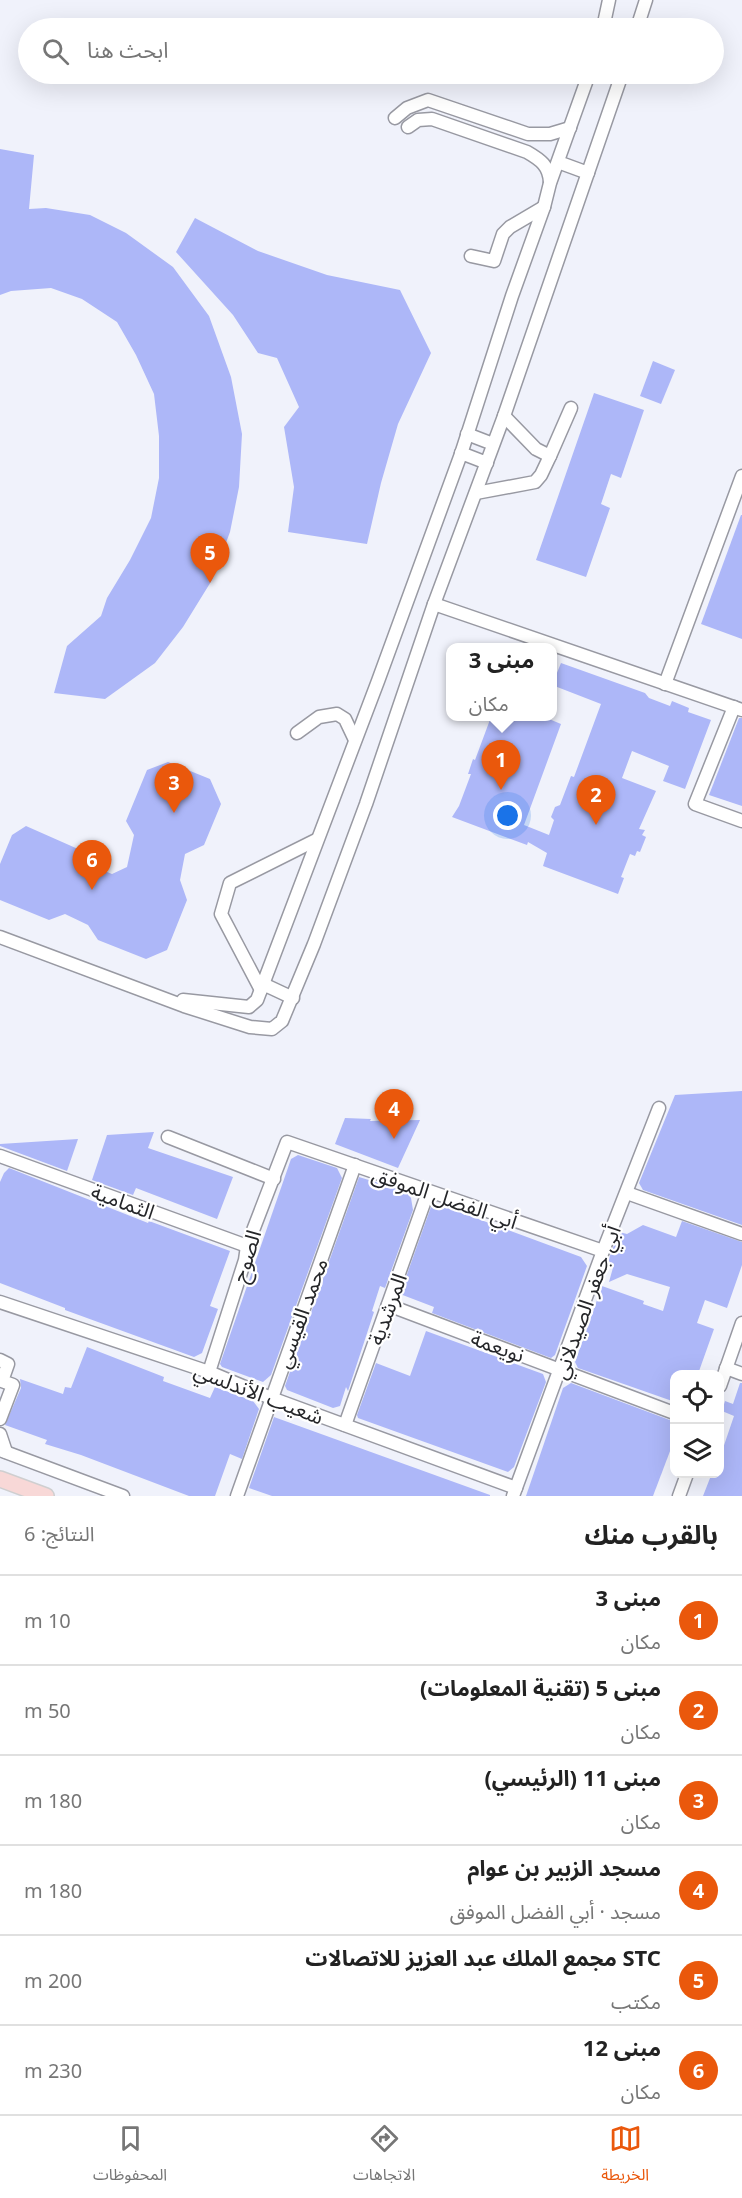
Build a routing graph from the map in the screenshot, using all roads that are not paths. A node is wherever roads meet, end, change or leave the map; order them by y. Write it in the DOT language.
graph roads {
  1 [pos="609,0"];
  2 [pos="646,0"];
  3 [pos="605,18"];
  4 [pos="640,18"];
  5 [pos="586,84"];
  6 [pos="619,84"];
  7 [pos="395,118"];
  8 [pos="408,127"];
  9 [pos="570,128"];
  10 [pos="559,158"];
  11 [pos="589,169"];
  12 [pos="550,183"];
  13 [pos="544,207"];
  14 [pos="471,256"];
  15 [pos="572,408"];
  16 [pos="504,416"];
  17 [pos="467,434"];
  18 [pos="493,444"];
  19 [pos="461,453"];
  20 [pos="550,456"];
  21 [pos="487,463"];
  22 [pos="742,476"];
  23 [pos="476,493"];
  24 [pos="434,604"];
  25 [pos="547,643"];
  26 [pos="557,647"];
  27 [pos="665,684"];
  28 [pos="738,709"];
  29 [pos="297,733"];
  30 [pos="355,740"];
  31 [pos="742,821"];
  32 [pos="316,840"];
  33 [pos="0,937"];
  34 [pos="262,987"];
  35 [pos="161,997"];
  36 [pos="293,998"];
  37 [pos="659,1108"];
  38 [pos="168,1137"];
  39 [pos="287,1142"];
  40 [pos="0,1156"];
  41 [pos="355,1165"];
  42 [pos="274,1179"];
  43 [pos="428,1192"];
  44 [pos="627,1193"];
  45 [pos="742,1234"];
  46 [pos="246,1246"];
  47 [pos="603,1251"];
  48 [pos="0,1302"];
  49 [pos="388,1305"];
  50 [pos="742,1323"];
  51 [pos="0,1360"];
  52 [pos="726,1368"];
  53 [pos="561,1369"];
  54 [pos="209,1372"];
  55 [pos="724,1374"];
  56 [pos="742,1374"];
  57 [pos="271,1398"];
  58 [pos="670,1411"];
  59 [pos="0,1419"];
  60 [pos="345,1425"];
  61 [pos="0,1434"];
  62 [pos="3,1451"];
  63 [pos="685,1478"];
  64 [pos="0,1479"];
  65 [pos="515,1492"];
  66 [pos="46,1496"];
  67 [pos="123,1496"];
  68 [pos="237,1496"];
  69 [pos="679,1496"];
  1 -- 3 [label="street"];
  2 -- 4 [label="street"];
  5 -- 9 [label="street"];
  6 -- 11 [label="street"];
  7 -- 9 [label="street"];
  8 -- 12 [label="street"];
  9 -- 10 [label="street"];
  10 -- 11 [label="street"];
  10 -- 12 [label="street"];
  11 -- 16 [label="street"];
  12 -- 13 [label="street"];
  13 -- 14 [label="street"];
  13 -- 17 [label="street"];
  15 -- 20 [label="street"];
  16 -- 18 [label="street"];
  16 -- 20 [label="street"];
  17 -- 18 [label="street"];
  17 -- 19 [label="street"];
  18 -- 21 [label="street"];
  19 -- 21 [label="street"];
  19 -- 30 [label="street"];
  20 -- 23 [label="street"];
  21 -- 23 [label="street"];
  22 -- 27 [label="street"];
  23 -- 24 [label="street"];
  24 -- 25 [label="street"];
  24 -- 36 [label="street"];
  26 -- 27 [label="street"];
  27 -- 28 [label="street"];
  28 -- 31 [label="street"];
  29 -- 30 [label="street"];
  30 -- 32 [label="street"];
  32 -- 34 [label="street"];
  32 -- 34 [label="street"];
  33 -- 35 [label="street"];
  34 -- 35 [label="street"];
  34 -- 36 [label="street"];
  35 -- 36 [label="street"];
  37 -- 44 [label="street, أبي جعفر الصيدلاني"];
  38 -- 42 [label="street"];
  39 -- 41 [label="street, أبي الفضل الموفق"];
  39 -- 42 [label="street, الصوح"];
  40 -- 46 [label="street, الثمامية"];
  41 -- 43 [label="street, أبي الفضل الموفق"];
  41 -- 57 [label="street, محمد القيسي"];
  42 -- 46 [label="street, الصوح"];
  43 -- 47 [label="street, أبي الفضل الموفق"];
  43 -- 49 [label="street, المرشدية"];
  44 -- 45 [label="street"];
  44 -- 47 [label="street, أبي جعفر الصيدلاني"];
  46 -- 54 [label="street, الصوح"];
  47 -- 53 [label="street, أبي جعفر الصيدلاني"];
  48 -- 54 [label="street, شعيب الأندلسي"];
  49 -- 53 [label="street, نويعمة"];
  49 -- 60 [label="street, المرشدية"];
  50 -- 52 [label="street"];
  51 -- 59 [label="street"];
  52 -- 55 [label="street"];
  52 -- 56 [label="street"];
  53 -- 58 [label="street, نويعمة"];
  53 -- 65 [label="street, أبي جعفر الصيدلاني"];
  54 -- 57 [label="street, شعيب الأندلسي"];
  57 -- 60 [label="street, شعيب الأندلسي"];
  57 -- 68 [label="street, محمد القيسي"];
  60 -- 65 [label="street, شعيب الأندلسي"];
  61 -- 62 [label="street"];
  62 -- 67 [label="street"];
  63 -- 69 [label="street"];
  64 -- 66 [label="main road"];
}
